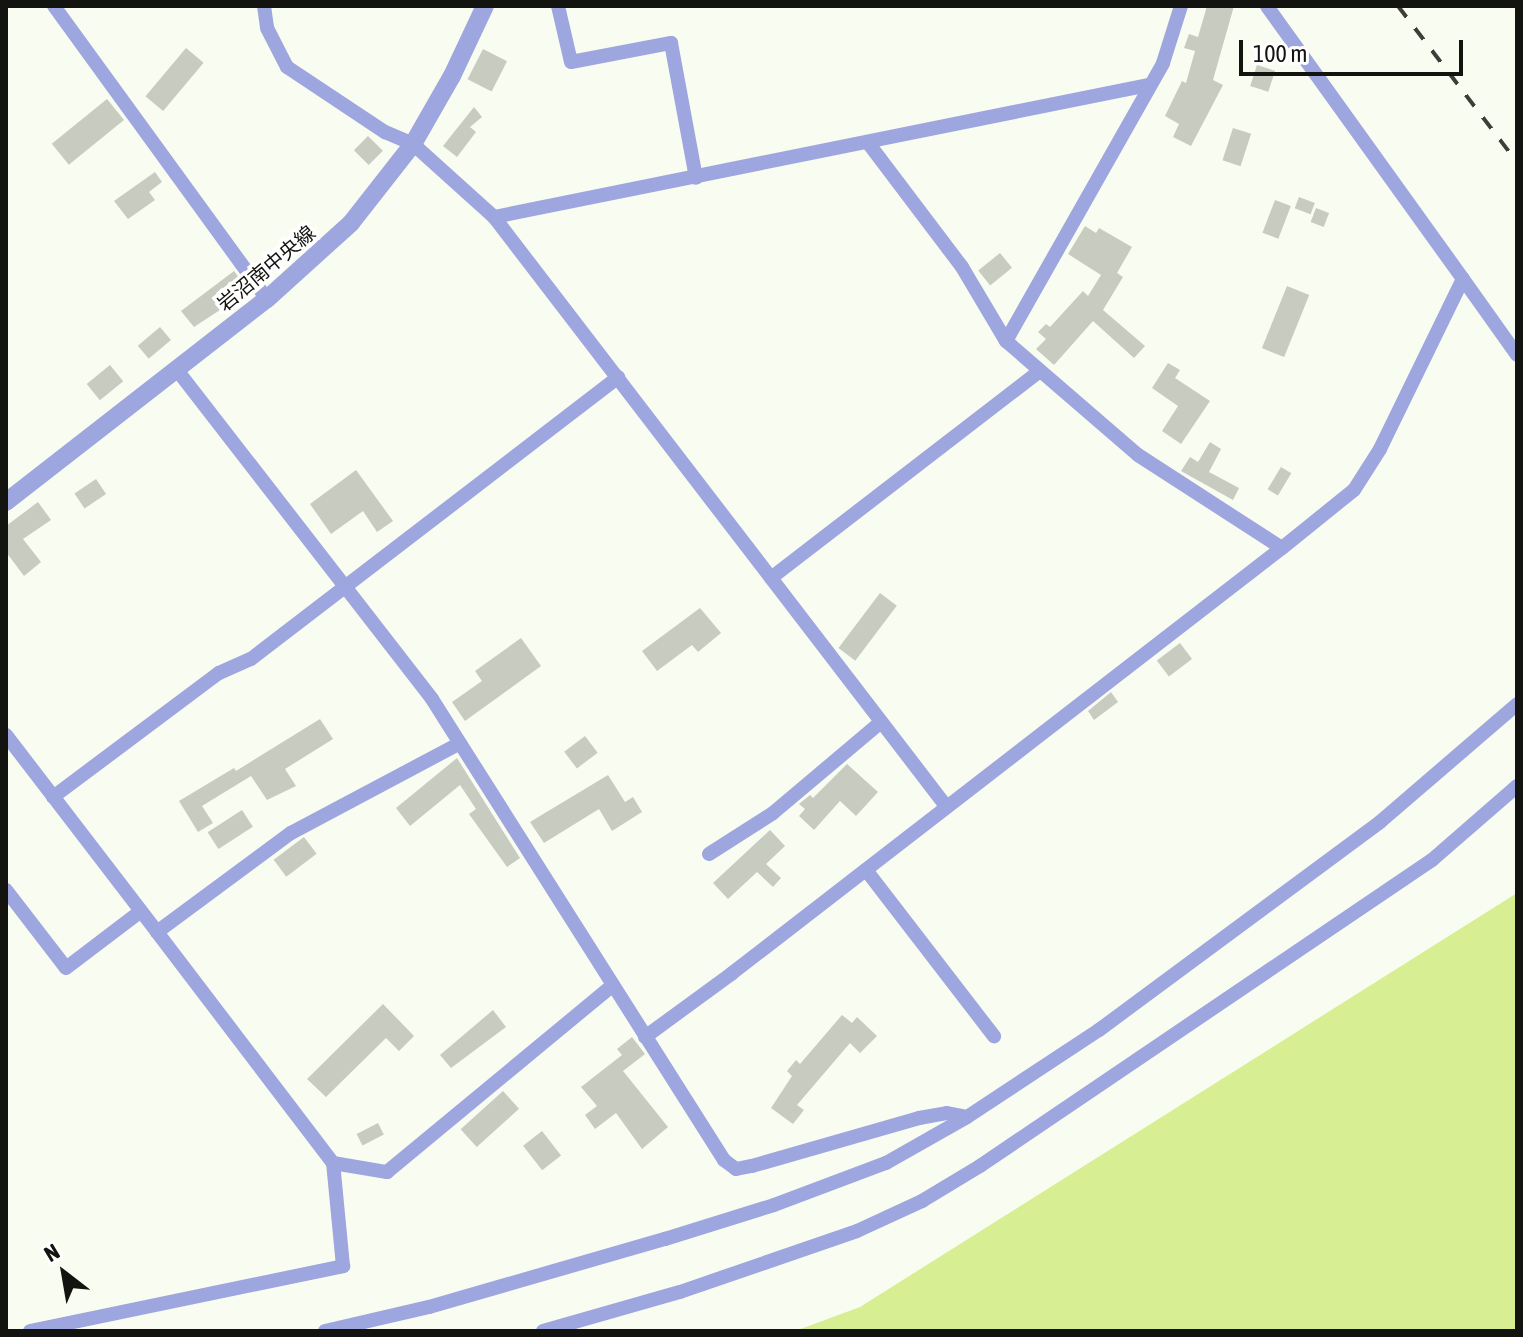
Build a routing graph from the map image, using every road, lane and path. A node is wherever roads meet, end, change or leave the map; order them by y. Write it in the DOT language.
graph roads {
  1 [pos="54,6"];
  2 [pos="264,6"];
  3 [pos="485,6"];
  4 [pos="558,6"];
  5 [pos="1181,6"];
  6 [pos="1267,6"];
  7 [pos="1148,85"];
  8 [pos="413,144"];
  9 [pos="869,144"];
  10 [pos="696,178"];
  11 [pos="494,217"];
  12 [pos="1463,279"];
  13 [pos="267,299"];
  14 [pos="1006,341"];
  15 [pos="1517,355"];
  16 [pos="177,370"];
  17 [pos="1040,371"];
  18 [pos="618,377"];
  19 [pos="6,502"];
  20 [pos="1282,548"];
  21 [pos="771,578"];
  22 [pos="345,587"];
  23 [pos="1517,704"];
  24 [pos="881,722"];
  25 [pos="6,735"];
  26 [pos="460,743"];
  27 [pos="1517,786"];
  28 [pos="53,797"];
  29 [pos="946,806"];
  30 [pos="709,854"];
  31 [pos="866,870"];
  32 [pos="6,890"];
  33 [pos="141,911"];
  34 [pos="157,932"];
  35 [pos="613,985"];
  36 [pos="994,1036"];
  37 [pos="645,1037"];
  38 [pos="967,1117"];
  39 [pos="333,1163"];
  40 [pos="30,1331"];
  41 [pos="325,1331"];
  42 [pos="543,1331"];
  1 -- 13 [label="street"];
  2 -- 8 [label="street"];
  3 -- 8 [label="street, 岩沼南中央線"];
  4 -- 10 [label="street"];
  5 -- 7 [label="street"];
  6 -- 12 [label="street"];
  7 -- 9 [label="street"];
  7 -- 14 [label="street"];
  8 -- 11 [label="street"];
  8 -- 13 [label="street, 岩沼南中央線"];
  9 -- 10 [label="street"];
  9 -- 14 [label="street"];
  10 -- 11 [label="street"];
  11 -- 18 [label="street"];
  12 -- 15 [label="street"];
  12 -- 20 [label="street"];
  13 -- 16 [label="street, 岩沼南中央線"];
  14 -- 17 [label="street"];
  16 -- 19 [label="street, 岩沼南中央線"];
  16 -- 22 [label="street"];
  17 -- 20 [label="street"];
  17 -- 21 [label="street"];
  18 -- 21 [label="street"];
  18 -- 22 [label="street"];
  20 -- 29 [label="street"];
  21 -- 24 [label="street"];
  22 -- 26 [label="street"];
  22 -- 28 [label="street"];
  23 -- 38 [label="street"];
  24 -- 29 [label="street"];
  24 -- 30 [label="street"];
  25 -- 28 [label="street"];
  26 -- 34 [label="street"];
  26 -- 35 [label="street"];
  27 -- 42 [label="street"];
  28 -- 33 [label="street"];
  29 -- 31 [label="street"];
  31 -- 36 [label="street"];
  31 -- 37 [label="street"];
  32 -- 33 [label="street"];
  33 -- 34 [label="street"];
  34 -- 39 [label="street"];
  35 -- 37 [label="street"];
  35 -- 39 [label="street"];
  37 -- 38 [label="street"];
  38 -- 41 [label="street"];
  39 -- 40 [label="street"];
}
